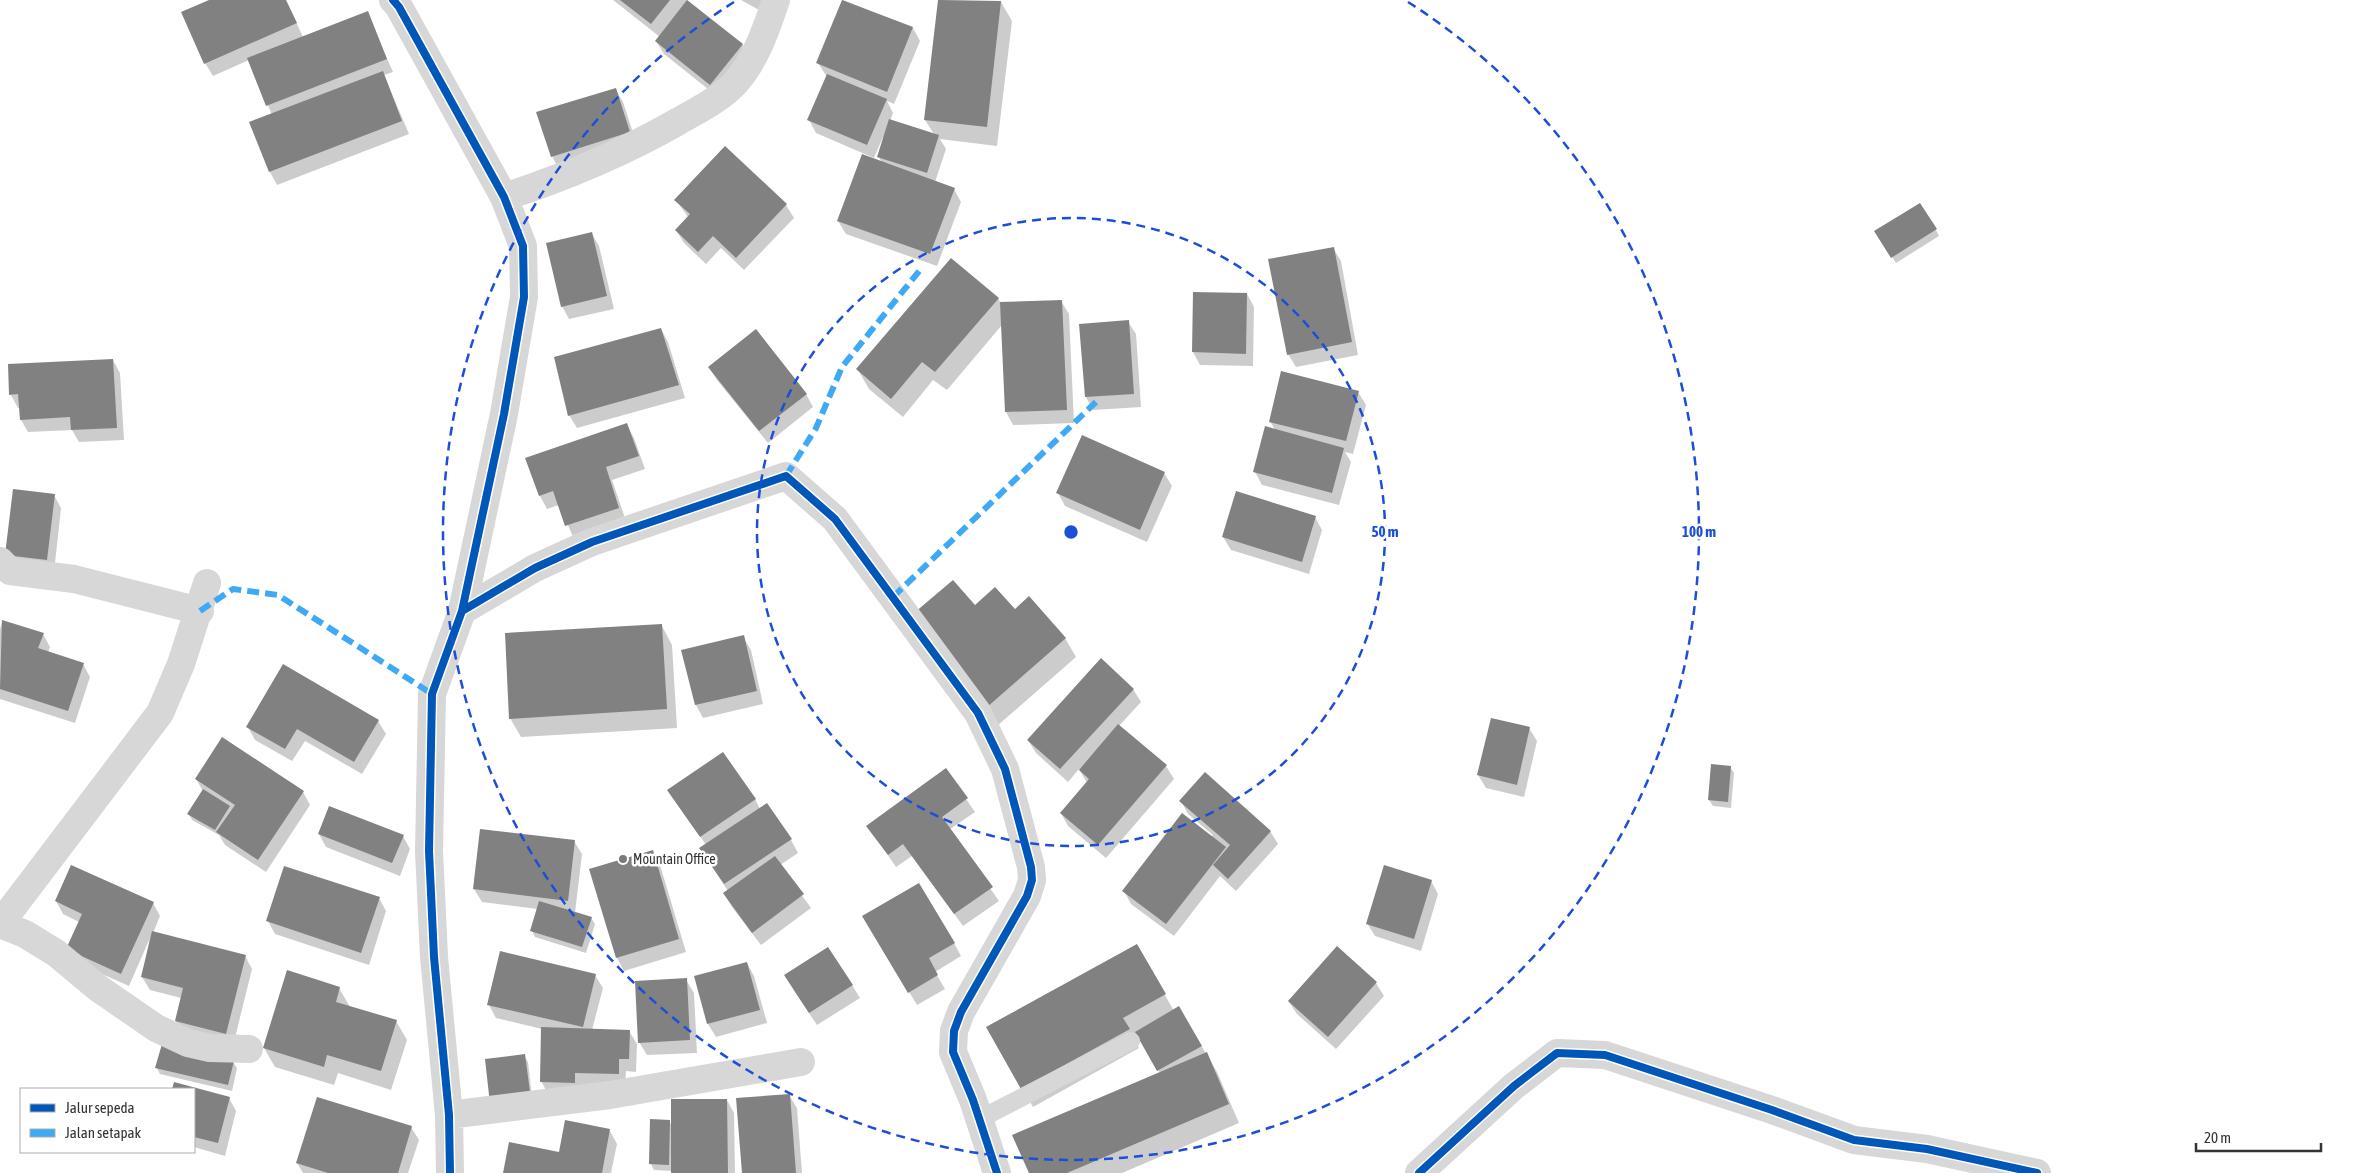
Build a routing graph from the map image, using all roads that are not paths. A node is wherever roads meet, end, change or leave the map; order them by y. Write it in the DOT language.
graph roads {
  1 [pos="393,0"];
  2 [pos="776,0"];
  3 [pos="504,197"];
  4 [pos="0,561"];
  5 [pos="207,583"];
  6 [pos="200,611"];
  7 [pos="462,611"];
  8 [pos="9,896"];
  9 [pos="0,924"];
  10 [pos="1132,1041"];
  11 [pos="249,1049"];
  12 [pos="801,1062"];
  13 [pos="449,1115"];
  14 [pos="980,1119"];
  15 [pos="450,1173"];
  16 [pos="997,1173"];
  17 [pos="1419,1173"];
  18 [pos="2036,1173"];
  1 -- 3 [label="street"];
  2 -- 3 [label="street"];
  3 -- 7 [label="street"];
  4 -- 6 [label="street"];
  5 -- 6 [label="street"];
  6 -- 8 [label="street"];
  7 -- 13 [label="street"];
  7 -- 14 [label="street"];
  8 -- 9 [label="street"];
  9 -- 11 [label="street"];
  10 -- 14 [label="lane"];
  12 -- 13 [label="street"];
  13 -- 15 [label="street"];
  14 -- 16 [label="street"];
  17 -- 18 [label="street"];
}
